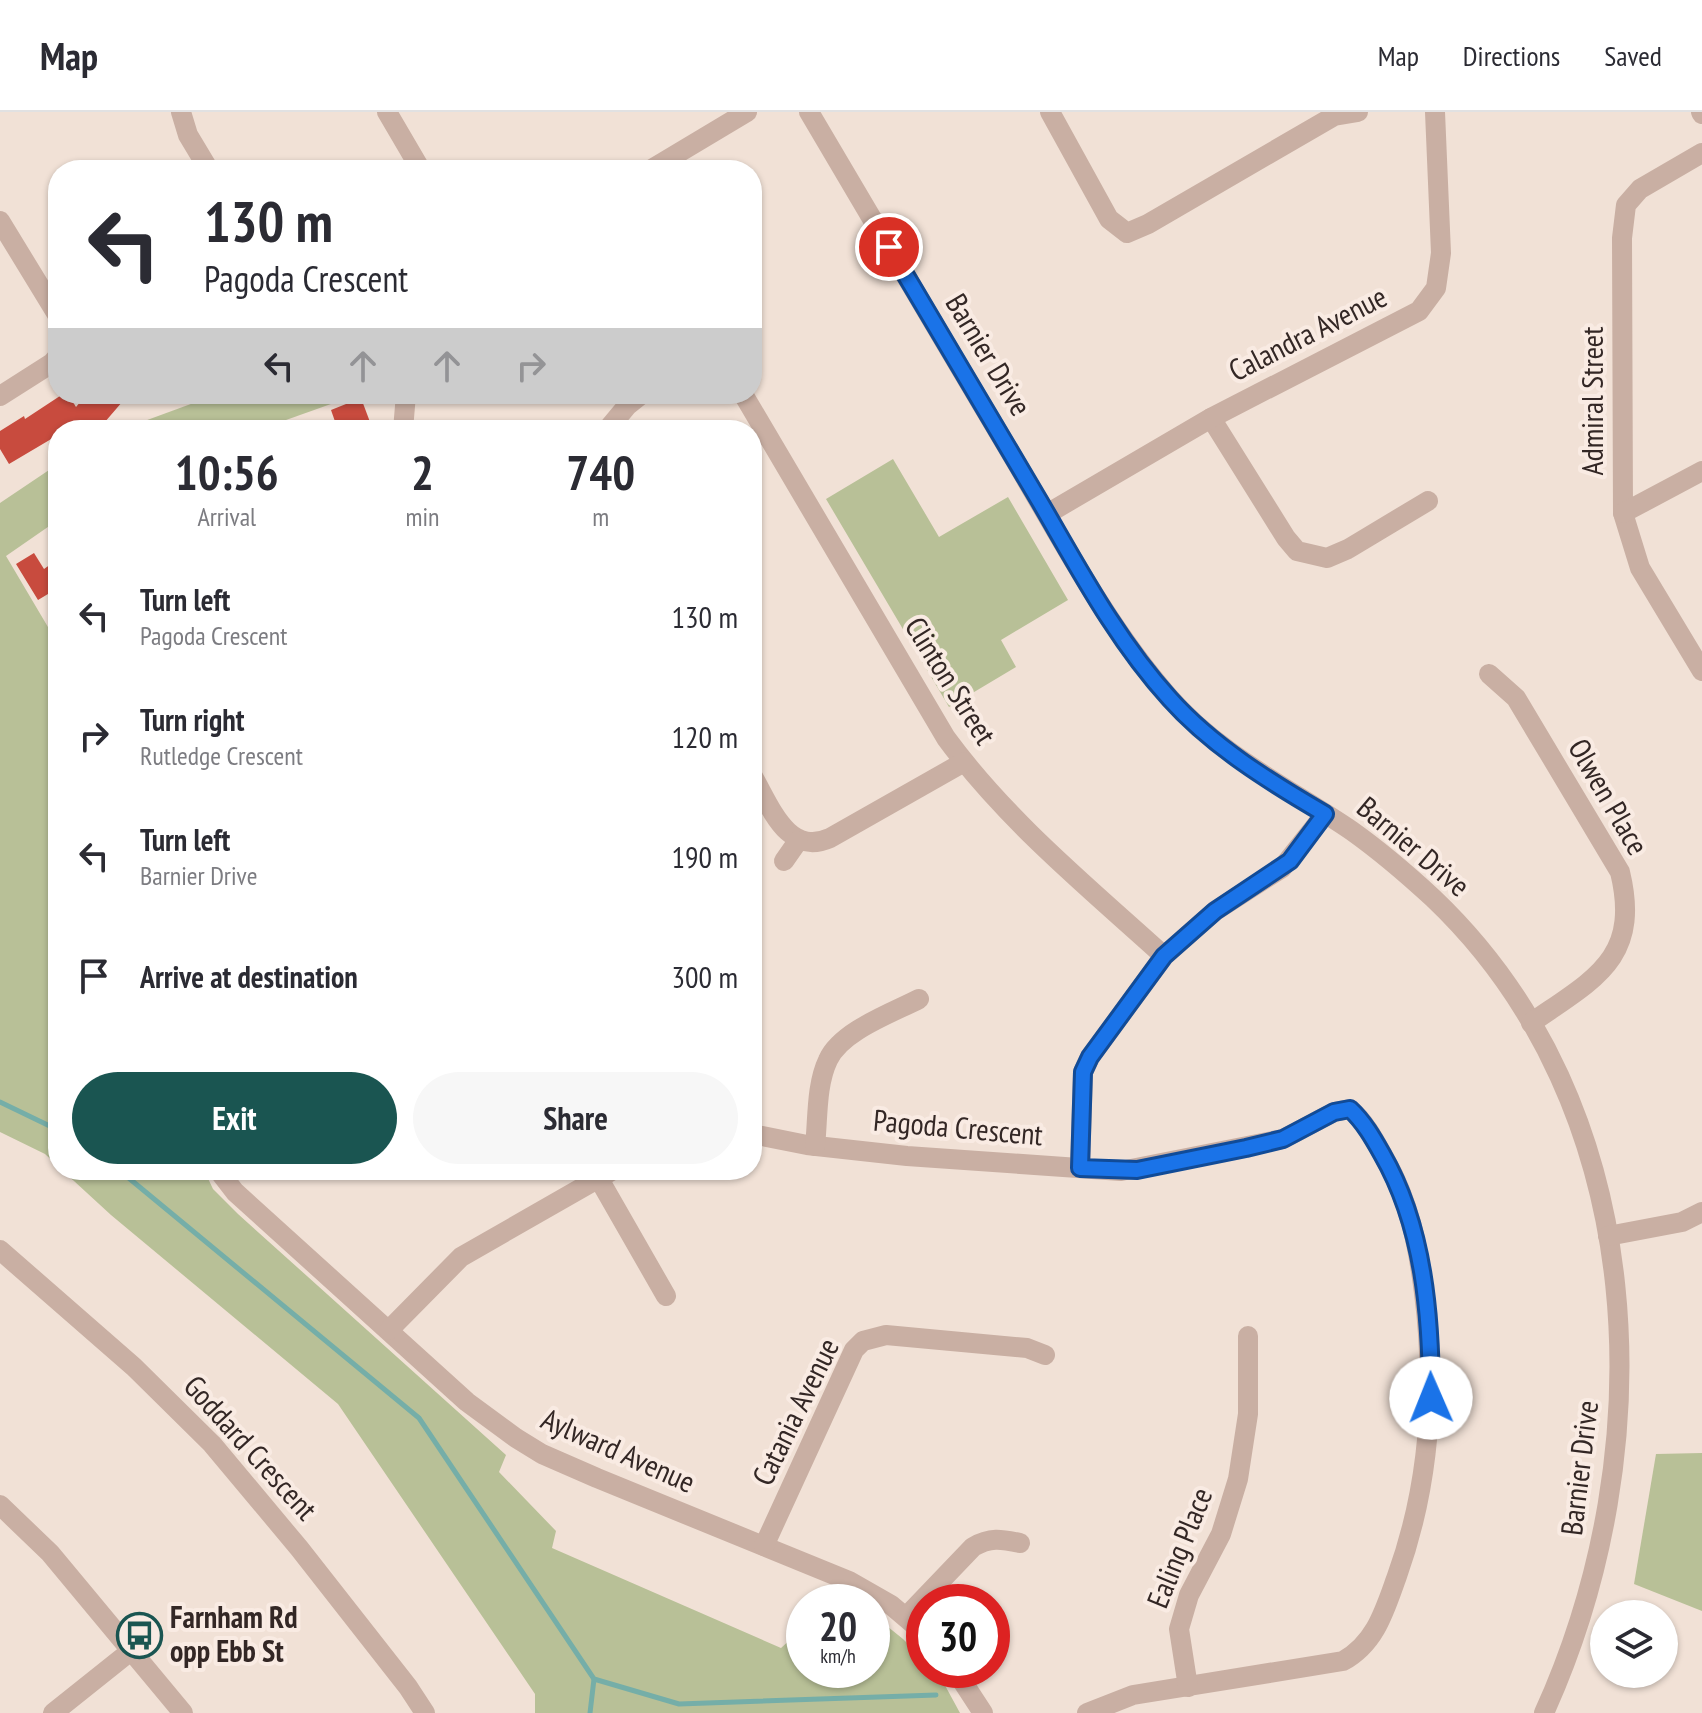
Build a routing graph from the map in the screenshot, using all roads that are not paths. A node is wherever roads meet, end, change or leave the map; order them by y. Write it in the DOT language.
graph roads {
  1 [pos="181,112"];
  2 [pos="387,112"];
  3 [pos="747,112"];
  4 [pos="809,112"];
  5 [pos="1050,112"];
  6 [pos="1358,112"];
  7 [pos="1435,112"];
  8 [pos="1702,153"];
  9 [pos="203,160"];
  10 [pos="415,160"];
  11 [pos="667,160"];
  12 [pos="0,221"];
  13 [pos="48,300"];
  14 [pos="48,366"];
  15 [pos="0,396"];
  16 [pos="630,404"];
  17 [pos="1211,418"];
  18 [pos="615,420"];
  19 [pos="762,426"];
  20 [pos="1702,471"];
  21 [pos="1428,501"];
  22 [pos="1623,513"];
  23 [pos="1047,514"];
  24 [pos="1702,671"];
  25 [pos="1489,674"];
  26 [pos="964,762"];
  27 [pos="762,792"];
  28 [pos="1325,814"];
  29 [pos="798,841"];
  30 [pos="784,861"];
  31 [pos="1164,956"];
  32 [pos="919,999"];
  33 [pos="1531,1023"];
  34 [pos="762,1136"];
  35 [pos="815,1146"];
  36 [pos="1080,1168"];
  37 [pos="226,1180"];
  38 [pos="596,1180"];
  39 [pos="609,1180"];
  40 [pos="1702,1212"];
  41 [pos="1608,1236"];
  42 [pos="0,1250"];
  43 [pos="666,1296"];
  44 [pos="389,1330"];
  45 [pos="1248,1336"];
  46 [pos="1045,1355"];
  47 [pos="0,1505"];
  48 [pos="1020,1543"];
  49 [pos="764,1546"];
  50 [pos="938,1584"];
  51 [pos="906,1617"];
  52 [pos="132,1650"];
  53 [pos="1188,1687"];
  54 [pos="967,1688"];
  55 [pos="53,1713"];
  56 [pos="183,1713"];
  57 [pos="425,1713"];
  58 [pos="983,1713"];
  59 [pos="1087,1713"];
  60 [pos="1544,1713"];
  1 -- 9 [label="street"];
  2 -- 10 [label="street"];
  3 -- 11 [label="street"];
  4 -- 23 [label="street, Barnier Drive"];
  5 -- 6 [label="street"];
  7 -- 17 [label="street, Calandra Avenue"];
  8 -- 22 [label="street, Admiral Street"];
  12 -- 13 [label="street"];
  14 -- 15 [label="street"];
  16 -- 18 [label="street"];
  17 -- 21 [label="street"];
  17 -- 23 [label="street, Calandra Avenue"];
  19 -- 26 [label="street, Clinton Street"];
  20 -- 22 [label="street"];
  22 -- 24 [label="street, Admiral Street"];
  23 -- 28 [label="street, Barnier Drive"];
  25 -- 33 [label="street, Olwen Place"];
  26 -- 29 [label="street"];
  26 -- 31 [label="street, Clinton Street"];
  27 -- 29 [label="street"];
  28 -- 31 [label="street"];
  28 -- 33 [label="street, Barnier Drive"];
  29 -- 30 [label="street"];
  31 -- 36 [label="street"];
  32 -- 35 [label="street"];
  33 -- 41 [label="street, Barnier Drive"];
  34 -- 35 [label="street, Pagoda Crescent"];
  35 -- 36 [label="street, Pagoda Crescent"];
  36 -- 53 [label="street, Pagoda Crescent"];
  37 -- 44 [label="street, Aylward Avenue"];
  38 -- 44 [label="street"];
  39 -- 43 [label="street"];
  40 -- 41 [label="street"];
  41 -- 60 [label="street, Barnier Drive"];
  42 -- 57 [label="street, Goddard Crescent"];
  44 -- 49 [label="street, Aylward Avenue"];
  45 -- 53 [label="street, Ealing Place"];
  46 -- 49 [label="street, Catania Avenue"];
  47 -- 52 [label="street"];
  48 -- 50 [label="street"];
  49 -- 51 [label="street, Aylward Avenue"];
  52 -- 55 [label="street"];
  52 -- 56 [label="street"];
  53 -- 59 [label="street, Pagoda Crescent"];
  54 -- 58 [label="street"];
}
